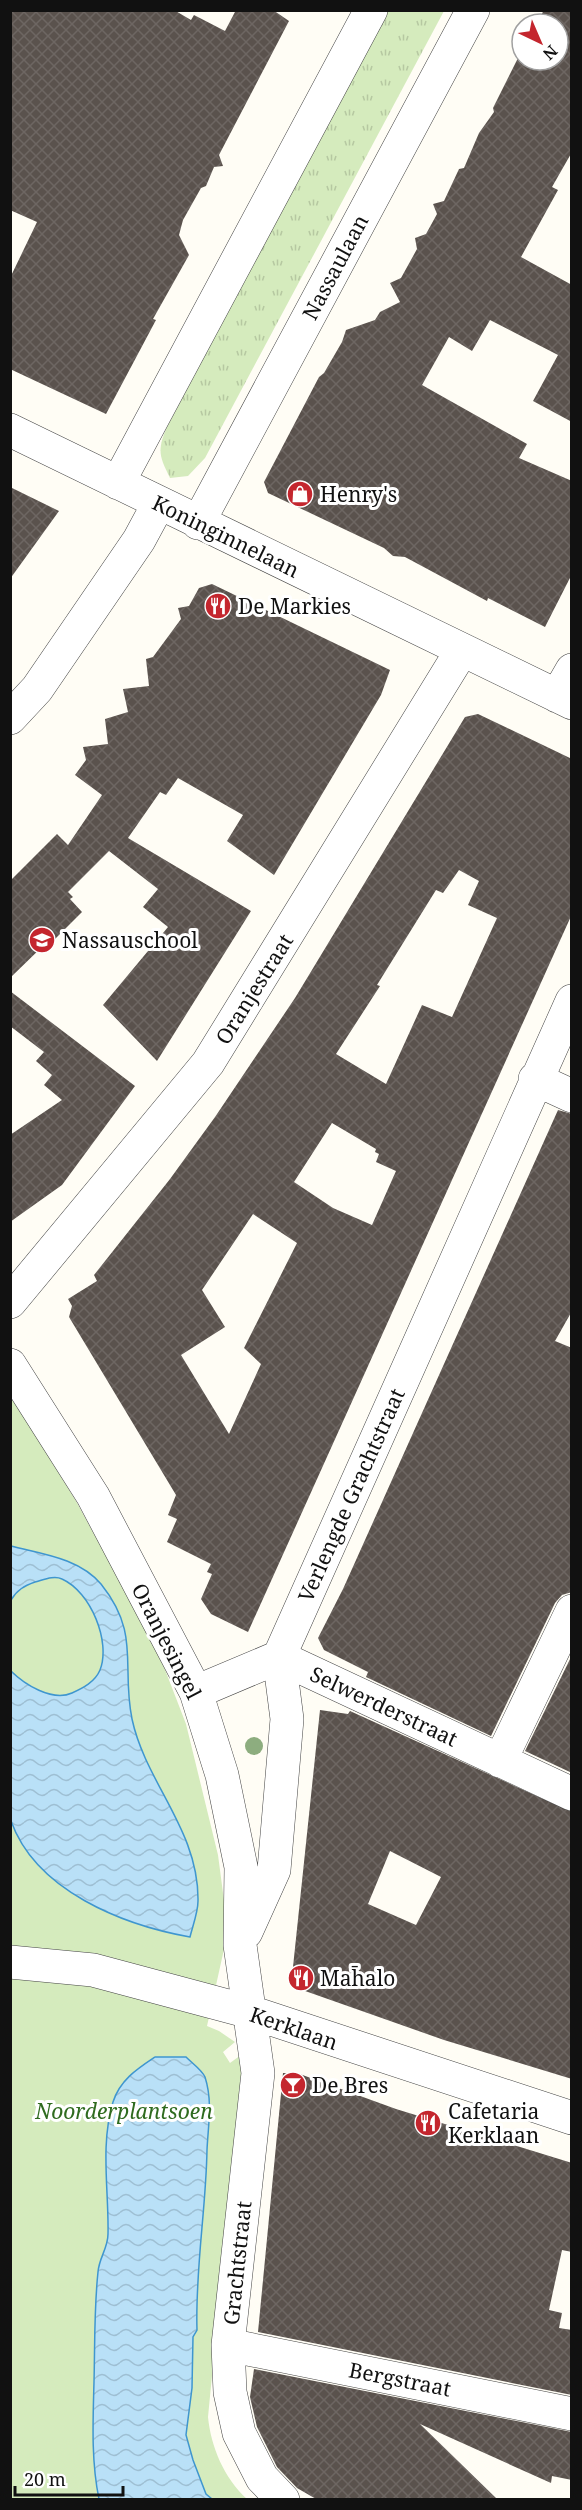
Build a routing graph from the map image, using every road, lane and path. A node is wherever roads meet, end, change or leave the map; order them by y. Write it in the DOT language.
graph roads {
  1 [pos="371,10"];
  2 [pos="473,10"];
  3 [pos="10,430"];
  4 [pos="118,483"];
  5 [pos="159,503"];
  6 [pos="198,523"];
  7 [pos="462,650"];
  8 [pos="567,689"];
  9 [pos="10,718"];
  10 [pos="572,1001"];
  11 [pos="535,1079"];
  12 [pos="572,1096"];
  13 [pos="10,1302"];
  14 [pos="10,1365"];
  15 [pos="572,1611"];
  16 [pos="279,1657"];
  17 [pos="196,1692"];
  18 [pos="500,1761"];
  19 [pos="572,1794"];
  20 [pos="240,1945"];
  21 [pos="10,1962"];
  22 [pos="250,2012"];
  23 [pos="572,2118"];
  24 [pos="228,2345"];
  25 [pos="572,2414"];
  26 [pos="283,2499"];
  1 -- 4 [label="street"];
  2 -- 6 [label="street, Nassaulaan"];
  3 -- 4 [label="street, Koninginnelaan"];
  4 -- 5 [label="street, Koninginnelaan"];
  5 -- 6 [label="street, Koninginnelaan"];
  5 -- 9 [label="street"];
  6 -- 7 [label="street, Koninginnelaan"];
  7 -- 8 [label="street, Koninginnelaan"];
  7 -- 13 [label="street, Oranjestraat"];
  10 -- 11 [label="street, Verlengde Grachtstraat"];
  11 -- 12 [label="street"];
  11 -- 16 [label="street, Verlengde Grachtstraat"];
  14 -- 17 [label="street, Oranjesingel"];
  15 -- 18 [label="street"];
  16 -- 17 [label="street"];
  16 -- 18 [label="street, Selwerderstraat"];
  16 -- 20 [label="street"];
  17 -- 20 [label="street, Oranjesingel"];
  18 -- 19 [label="street, Selwerderstraat"];
  20 -- 22 [label="street"];
  21 -- 22 [label="street, Kerklaan"];
  22 -- 23 [label="street, Kerklaan"];
  22 -- 24 [label="street, Grachtstraat"];
  24 -- 25 [label="street, Bergstraat"];
  24 -- 26 [label="street, Grachtstraat"];
}
